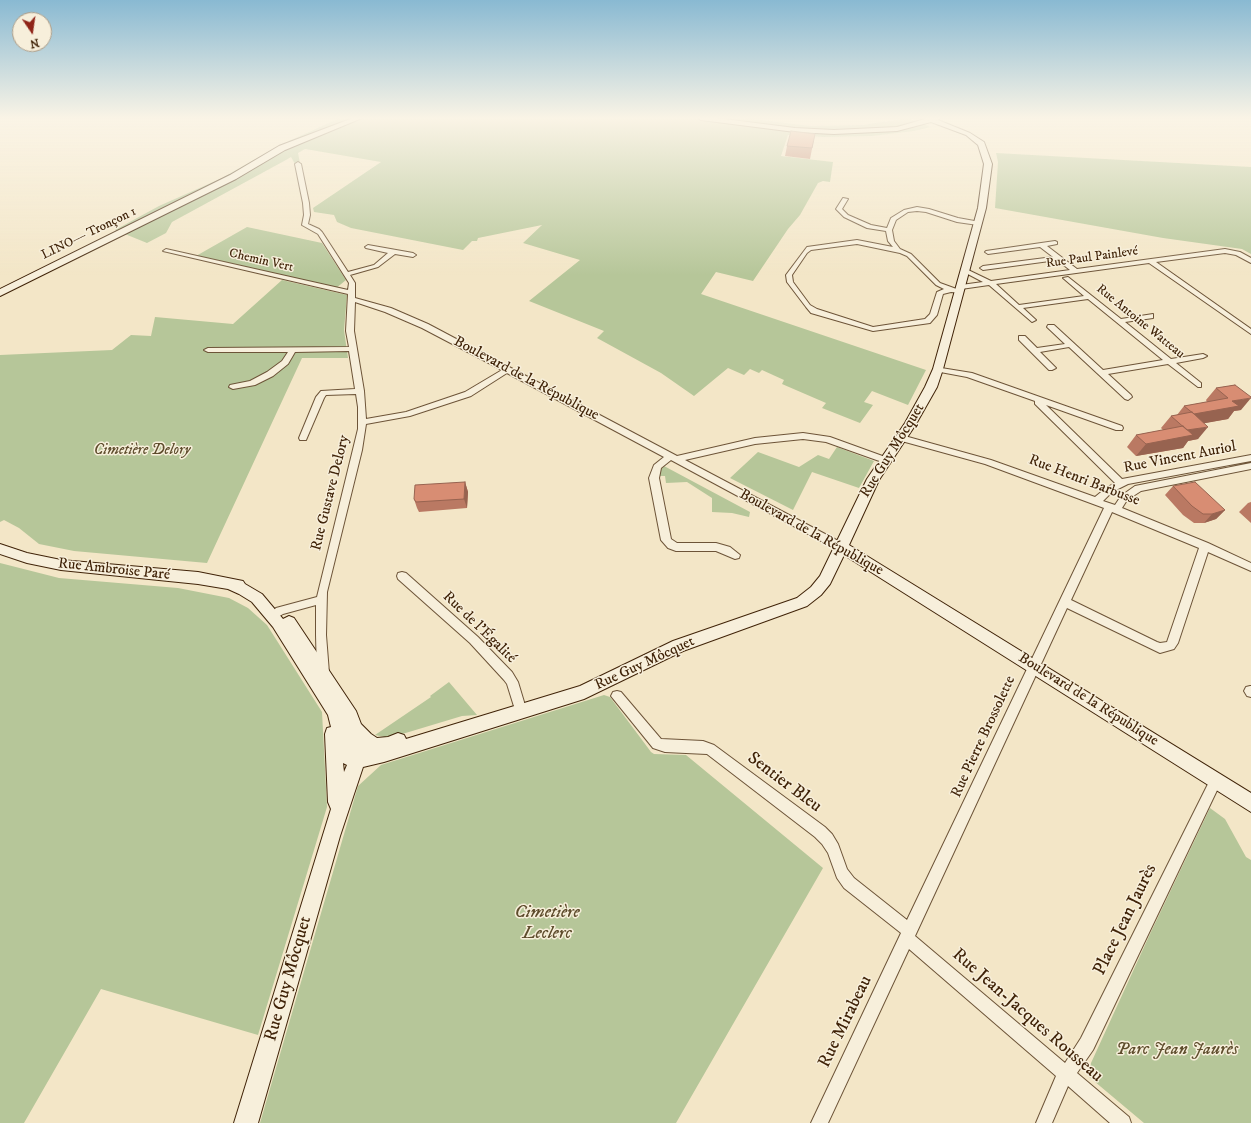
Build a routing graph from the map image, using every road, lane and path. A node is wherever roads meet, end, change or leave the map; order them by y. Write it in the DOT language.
graph roads {
  1 [pos="246,170"];
  2 [pos="299,170"];
  3 [pos="987,170"];
  4 [pos="845,199"];
  5 [pos="978,224"];
  6 [pos="889,230"];
  7 [pos="1055,243"];
  8 [pos="1042,245"];
  9 [pos="368,247"];
  10 [pos="898,250"];
  11 [pos="166,251"];
  12 [pos="393,252"];
  13 [pos="988,252"];
  14 [pos="413,255"];
  15 [pos="1059,258"];
  16 [pos="1251,260"];
  17 [pos="1151,262"];
  18 [pos="983,268"];
  19 [pos="966,271"];
  20 [pos="1076,272"];
  21 [pos="347,274"];
  22 [pos="1066,278"];
  23 [pos="992,284"];
  24 [pos="957,290"];
  25 [pos="0,294"];
  26 [pos="352,294"];
  27 [pos="1090,297"];
  28 [pos="1018,307"];
  29 [pos="1150,316"];
  30 [pos="1032,320"];
  31 [pos="1119,321"];
  32 [pos="1051,327"];
  33 [pos="1251,332"];
  34 [pos="1022,338"];
  35 [pos="1070,345"];
  36 [pos="293,349"];
  37 [pos="352,349"];
  38 [pos="208,350"];
  39 [pos="1034,351"];
  40 [pos="1203,356"];
  41 [pos="1170,362"];
  42 [pos="1052,368"];
  43 [pos="938,369"];
  44 [pos="507,370"];
  45 [pos="1102,373"];
  46 [pos="1198,385"];
  47 [pos="233,387"];
  48 [pos="360,391"];
  49 [pos="1128,397"];
  50 [pos="1035,399"];
  51 [pos="362,422"];
  52 [pos="1119,428"];
  53 [pos="303,438"];
  54 [pos="901,438"];
  55 [pos="673,458"];
  56 [pos="1251,458"];
  57 [pos="885,460"];
  58 [pos="1251,466"];
  59 [pos="1121,483"];
  60 [pos="1097,501"];
  61 [pos="1114,508"];
  62 [pos="1205,546"];
  63 [pos="841,547"];
  64 [pos="0,549"];
  65 [pos="735,555"];
  66 [pos="1251,567"];
  67 [pos="402,576"];
  68 [pos="321,600"];
  69 [pos="1064,602"];
  70 [pos="276,614"];
  71 [pos="1034,667"];
  72 [pos="323,673"];
  73 [pos="617,696"];
  74 [pos="326,697"];
  75 [pos="521,712"];
  76 [pos="480,723"];
  77 [pos="356,730"];
  78 [pos="358,760"];
  79 [pos="1216,780"];
  80 [pos="337,802"];
  81 [pos="1251,803"];
  82 [pos="331,836"];
  83 [pos="909,934"];
  84 [pos="1066,1074"];
  85 [pos="246,1123"];
  86 [pos="818,1123"];
  87 [pos="1044,1123"];
  88 [pos="1123,1123"];
  1 -- 25 [label="street, LINO— Tronçon 1"];
  2 -- 21 [label="street"];
  3 -- 5 [label="street, Rue Guy Môcquet"];
  4 -- 6 [label="street"];
  5 -- 6 [label="street"];
  5 -- 19 [label="street, Rue Guy Môcquet"];
  6 -- 10 [label="street"];
  7 -- 8 [label="street"];
  8 -- 13 [label="street"];
  8 -- 15 [label="street"];
  9 -- 12 [label="street"];
  10 -- 24 [label="street"];
  10 -- 24 [label="street"];
  11 -- 26 [label="street, Chemin Vert"];
  12 -- 14 [label="street"];
  12 -- 21 [label="street"];
  15 -- 18 [label="street"];
  15 -- 20 [label="street"];
  16 -- 17 [label="street, Rue Paul Painlevé"];
  17 -- 20 [label="street, Rue Paul Painlevé"];
  17 -- 33 [label="street"];
  19 -- 23 [label="street"];
  19 -- 24 [label="street, Rue Guy Môcquet"];
  20 -- 23 [label="street, Rue Paul Painlevé"];
  21 -- 26 [label="street"];
  22 -- 27 [label="street, Rue Antoine Watteau"];
  23 -- 24 [label="street, Rue Paul Painlevé"];
  23 -- 28 [label="street"];
  24 -- 43 [label="street, Rue Guy Môcquet"];
  26 -- 37 [label="street, Rue Gustave Delory"];
  26 -- 44 [label="street, Boulevard de la République"];
  27 -- 28 [label="street"];
  27 -- 31 [label="street, Rue Antoine Watteau"];
  28 -- 30 [label="street"];
  29 -- 31 [label="street"];
  31 -- 41 [label="street, Rue Antoine Watteau"];
  32 -- 35 [label="street"];
  34 -- 39 [label="street"];
  35 -- 39 [label="street"];
  35 -- 45 [label="street"];
  36 -- 37 [label="street"];
  36 -- 38 [label="street"];
  36 -- 47 [label="street"];
  37 -- 48 [label="street, Rue Gustave Delory"];
  39 -- 42 [label="street"];
  40 -- 41 [label="street"];
  41 -- 45 [label="street"];
  41 -- 46 [label="street, Rue Antoine Watteau"];
  43 -- 50 [label="street"];
  43 -- 54 [label="street, Rue Guy Môcquet"];
  44 -- 51 [label="street"];
  44 -- 55 [label="street, Boulevard de la République"];
  45 -- 49 [label="street"];
  48 -- 51 [label="street, Rue Gustave Delory"];
  48 -- 53 [label="street"];
  50 -- 52 [label="street"];
  50 -- 59 [label="street"];
  51 -- 68 [label="street, Rue Gustave Delory"];
  54 -- 57 [label="street, Rue Guy Môcquet"];
  54 -- 60 [label="street, Rue Henri Barbusse"];
  55 -- 57 [label="street"];
  55 -- 63 [label="street, Boulevard de la République"];
  55 -- 65 [label="street"];
  56 -- 59 [label="street, Rue Vincent Auriol"];
  57 -- 63 [label="street, Rue Guy Môcquet"];
  58 -- 61 [label="street, Rue Vincent Auriol"];
  59 -- 60 [label="street, Rue Vincent Auriol"];
  60 -- 61 [label="street, Rue Henri Barbusse"];
  61 -- 62 [label="street, Rue Henri Barbusse"];
  61 -- 69 [label="street, Rue Pierre Brossolette"];
  62 -- 66 [label="street, Rue Henri Barbusse"];
  62 -- 69 [label="street"];
  63 -- 71 [label="street, Boulevard de la République"];
  63 -- 75 [label="street, Rue Guy Môcquet"];
  64 -- 70 [label="street, Rue Ambroise Paré"];
  67 -- 75 [label="street, Rue de l'Égalité"];
  68 -- 70 [label="street"];
  68 -- 72 [label="street, Rue Gustave Delory"];
  69 -- 71 [label="street, Rue Pierre Brossolette"];
  70 -- 72 [label="street, Rue Ambroise Paré"];
  70 -- 74 [label="street, Rue Ambroise Paré"];
  71 -- 79 [label="street, Boulevard de la République"];
  71 -- 83 [label="street, Rue Pierre Brossolette"];
  72 -- 77 [label="street, Rue Ambroise Paré"];
  73 -- 83 [label="street, Sentier Bleu"];
  74 -- 78 [label="street, Rue Ambroise Paré"];
  74 -- 80 [label="street, Rue Ambroise Paré"];
  75 -- 76 [label="street, Rue Guy Môcquet"];
  76 -- 77 [label="street, Rue Ambroise Paré"];
  76 -- 78 [label="street, Rue Guy Môcquet"];
  77 -- 78 [label="street, Rue Ambroise Paré"];
  78 -- 80 [label="street, Rue Guy Môcquet"];
  78 -- 82 [label="street, Rue Guy Môcquet"];
  79 -- 81 [label="street, Boulevard de la République"];
  79 -- 84 [label="street, Place Jean Jaurès"];
  80 -- 82 [label="street, Rue Guy Môcquet"];
  82 -- 85 [label="street, Rue Guy Môcquet"];
  83 -- 84 [label="street, Rue Jean-Jacques Rousseau"];
  83 -- 86 [label="street, Rue Mirabeau"];
  84 -- 87 [label="street, Place Jean Jaurès"];
  84 -- 88 [label="street, Rue Jean-Jacques Rousseau"];
}
